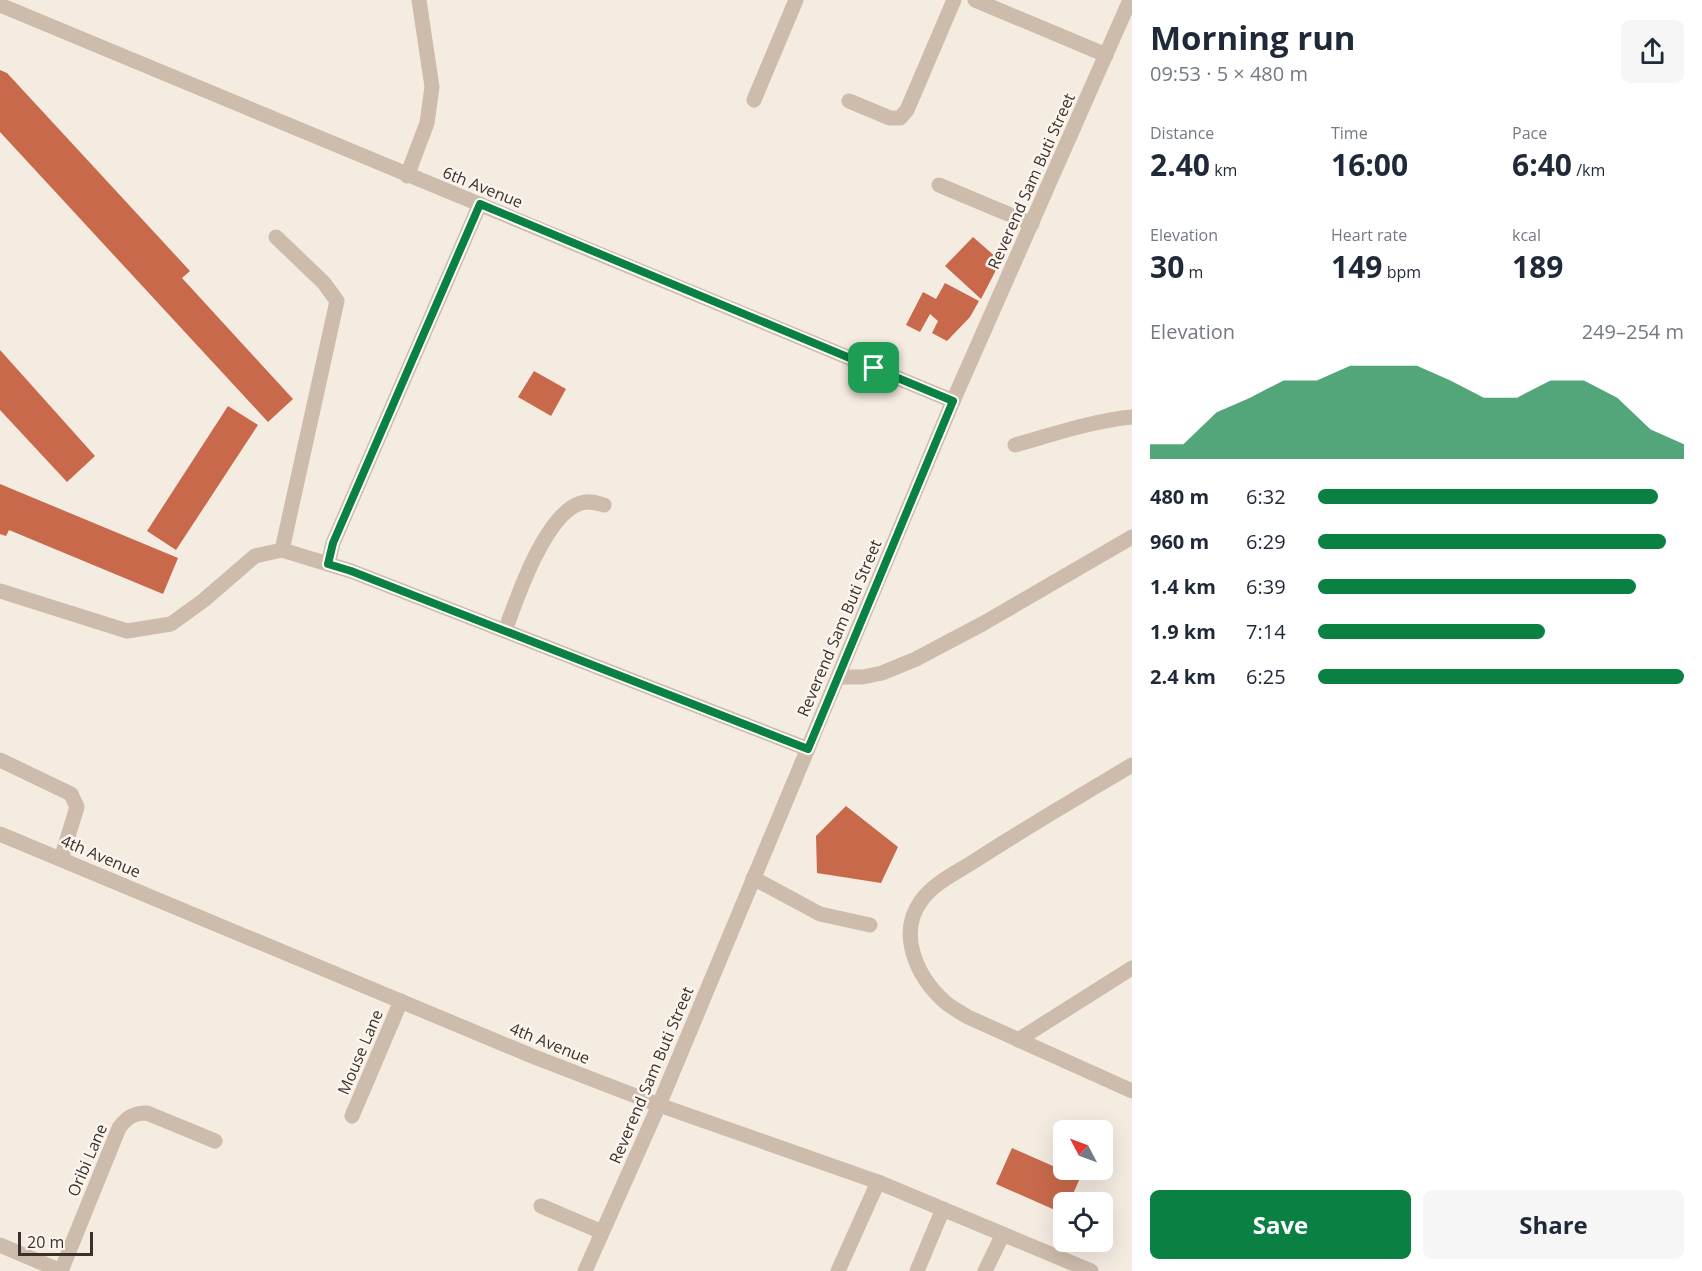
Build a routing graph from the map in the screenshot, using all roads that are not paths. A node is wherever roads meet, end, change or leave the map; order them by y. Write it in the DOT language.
graph roads {
  1 [pos="418,0"];
  2 [pos="796,0"];
  3 [pos="954,0"];
  4 [pos="975,0"];
  5 [pos="1130,0"];
  6 [pos="0,5"];
  7 [pos="1106,55"];
  8 [pos="754,100"];
  9 [pos="849,100"];
  10 [pos="407,176"];
  11 [pos="939,185"];
  12 [pos="480,204"];
  13 [pos="1032,224"];
  14 [pos="276,237"];
  15 [pos="953,401"];
  16 [pos="1132,417"];
  17 [pos="1015,445"];
  18 [pos="604,505"];
  19 [pos="1132,537"];
  20 [pos="282,550"];
  21 [pos="328,564"];
  22 [pos="0,591"];
  23 [pos="505,631"];
  24 [pos="838,677"];
  25 [pos="808,749"];
  26 [pos="0,760"];
  27 [pos="1132,765"];
  28 [pos="0,834"];
  29 [pos="61,859"];
  30 [pos="753,878"];
  31 [pos="870,925"];
  32 [pos="1132,968"];
  33 [pos="401,1001"];
  34 [pos="1018,1040"];
  35 [pos="1132,1090"];
  36 [pos="659,1105"];
  37 [pos="352,1116"];
  38 [pos="215,1141"];
  39 [pos="878,1182"];
  40 [pos="541,1206"];
  41 [pos="943,1209"];
  42 [pos="602,1232"];
  43 [pos="1002,1236"];
  44 [pos="0,1245"];
  45 [pos="61,1271"];
  46 [pos="585,1271"];
  47 [pos="838,1271"];
  48 [pos="917,1271"];
  49 [pos="985,1271"];
  50 [pos="1092,1271"];
  1 -- 10 [label="street"];
  2 -- 8 [label="street"];
  3 -- 9 [label="street"];
  4 -- 7 [label="street"];
  5 -- 7 [label="street, Reverend Sam Buti Street"];
  6 -- 10 [label="street, 6th Avenue"];
  7 -- 13 [label="street, Reverend Sam Buti Street"];
  10 -- 12 [label="street, 6th Avenue"];
  11 -- 13 [label="street"];
  12 -- 15 [label="street, 6th Avenue"];
  12 -- 21 [label="street"];
  13 -- 15 [label="street, Reverend Sam Buti Street"];
  14 -- 20 [label="street"];
  15 -- 24 [label="street, Reverend Sam Buti Street"];
  16 -- 17 [label="street"];
  18 -- 23 [label="street"];
  19 -- 24 [label="street"];
  20 -- 21 [label="street"];
  20 -- 22 [label="street"];
  21 -- 23 [label="street"];
  23 -- 25 [label="street"];
  24 -- 25 [label="street, Reverend Sam Buti Street"];
  25 -- 30 [label="street, Reverend Sam Buti Street"];
  26 -- 29 [label="street"];
  27 -- 34 [label="street"];
  28 -- 29 [label="street, 4th Avenue"];
  29 -- 33 [label="street, 4th Avenue"];
  30 -- 31 [label="street"];
  30 -- 36 [label="street, Reverend Sam Buti Street"];
  32 -- 34 [label="street"];
  33 -- 36 [label="street, 4th Avenue"];
  33 -- 37 [label="street, Mouse Lane"];
  34 -- 35 [label="street"];
  36 -- 39 [label="street, 4th Avenue"];
  36 -- 42 [label="street, Reverend Sam Buti Street"];
  38 -- 45 [label="street, Oribi Lane"];
  39 -- 41 [label="street, 4th Avenue"];
  39 -- 47 [label="street"];
  40 -- 42 [label="street"];
  41 -- 43 [label="street, 4th Avenue"];
  41 -- 48 [label="street"];
  42 -- 46 [label="street, Reverend Sam Buti Street"];
  43 -- 49 [label="street"];
  43 -- 50 [label="street, 4th Avenue"];
  44 -- 45 [label="street"];
}
